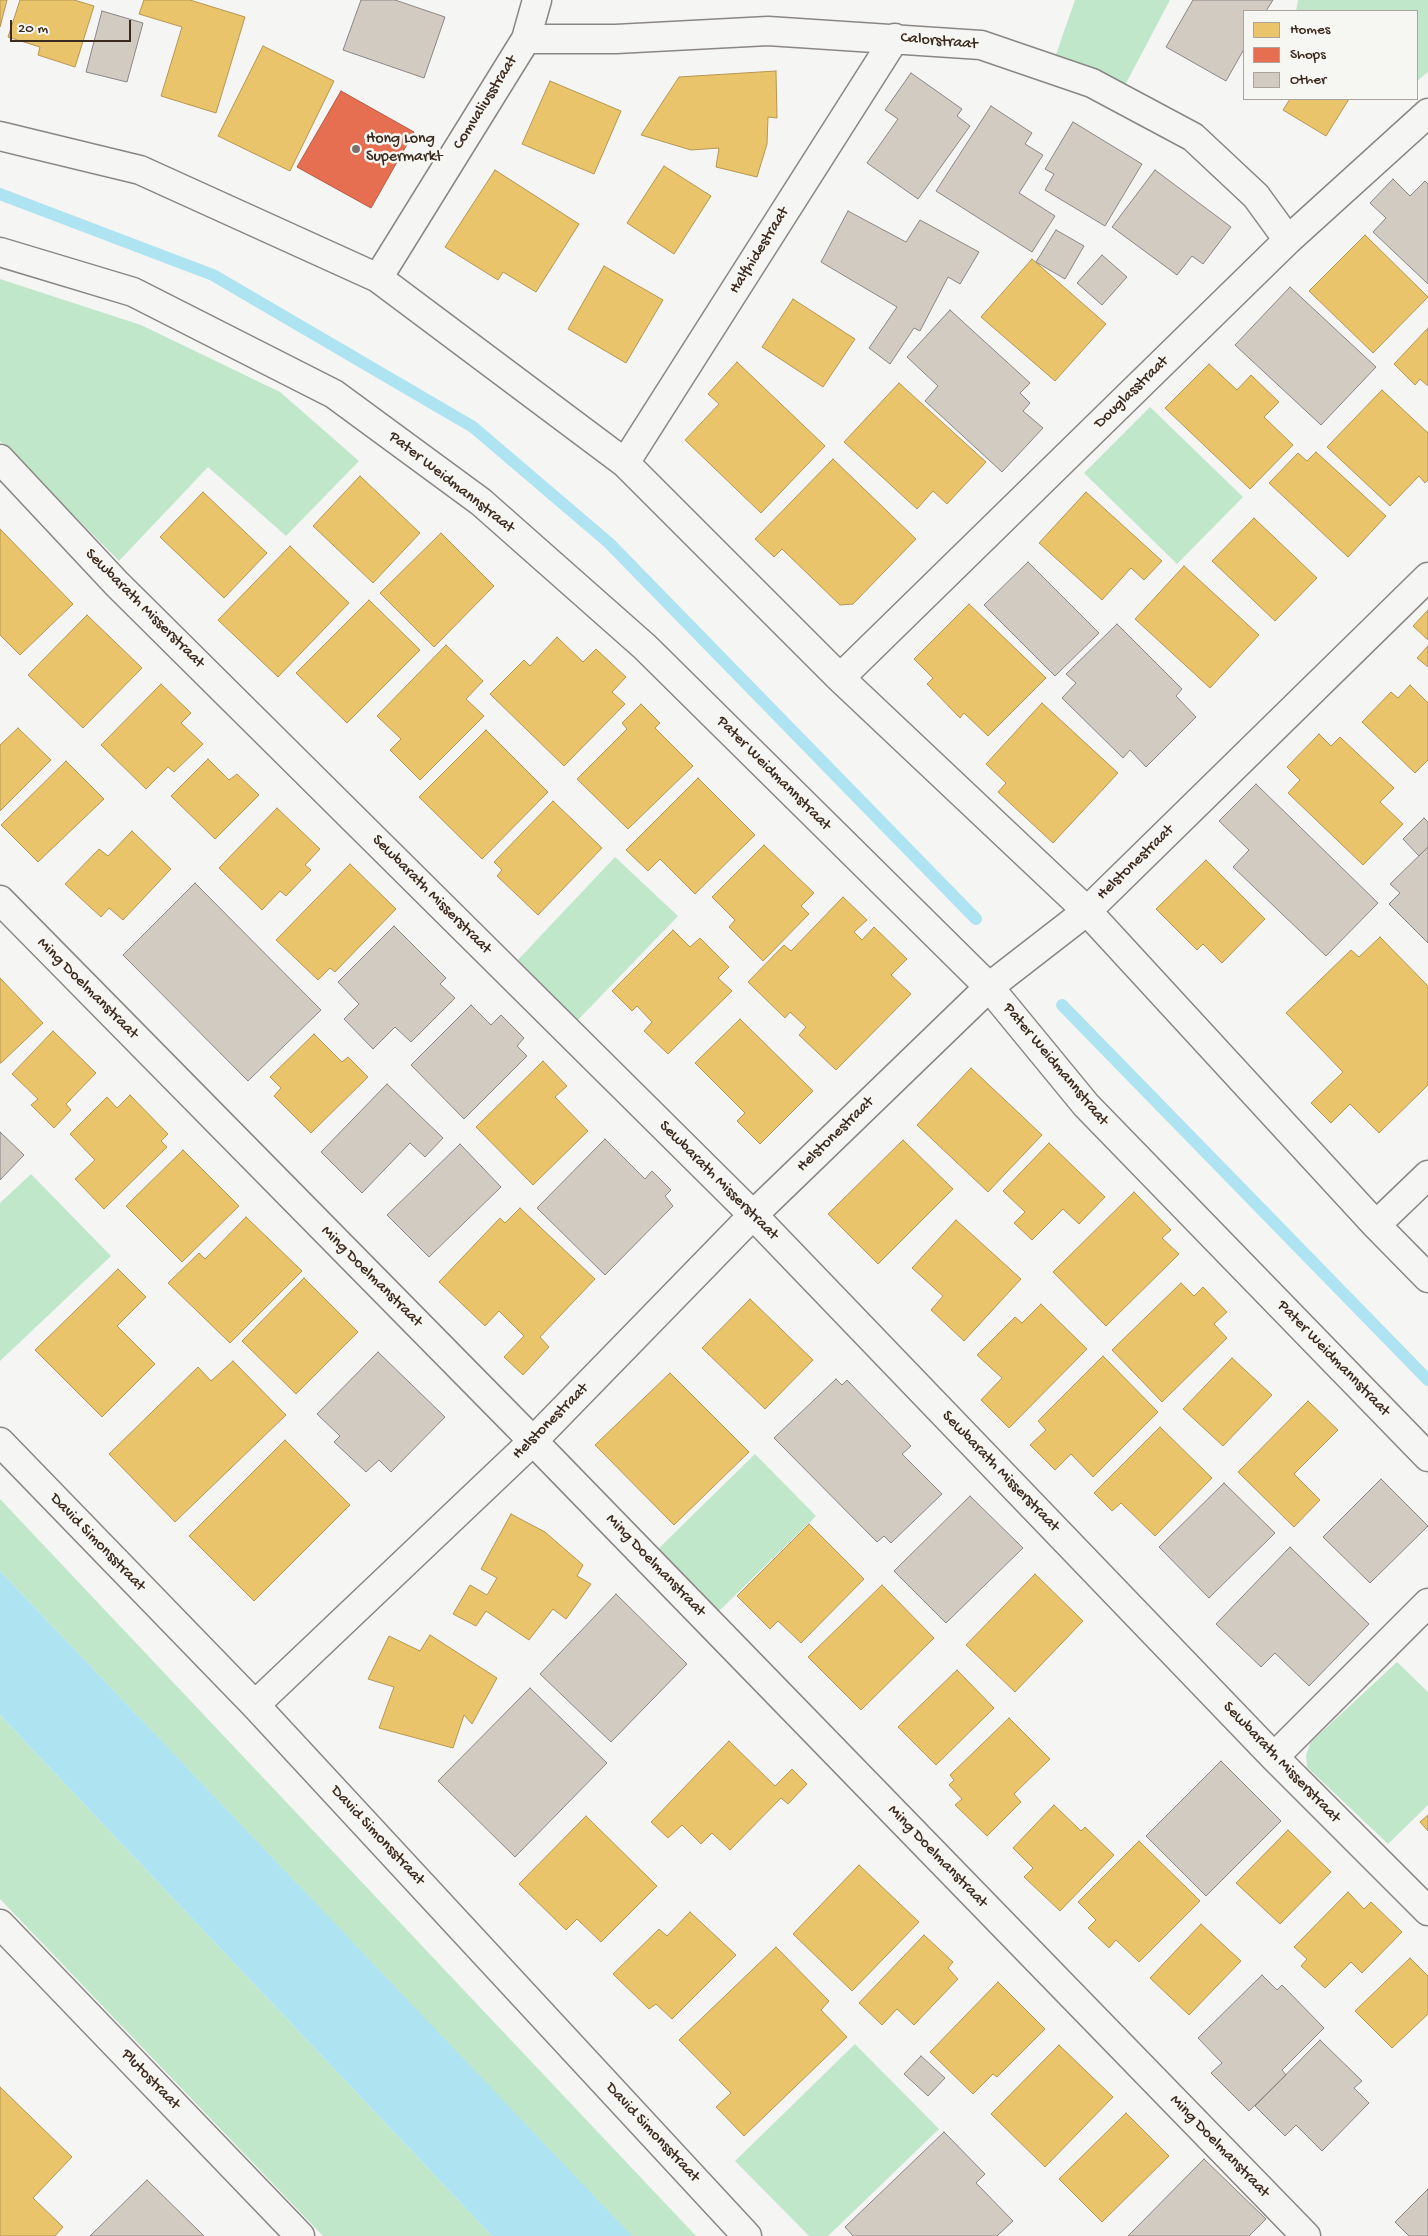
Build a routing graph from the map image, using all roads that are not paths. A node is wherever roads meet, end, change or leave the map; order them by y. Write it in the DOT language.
graph roads {
  1 [pos="537,0"];
  2 [pos="895,38"];
  3 [pos="526,39"];
  4 [pos="1428,113"];
  5 [pos="0,136"];
  6 [pos="1288,240"];
  7 [pos="0,252"];
  8 [pos="378,278"];
  9 [pos="0,459"];
  10 [pos="625,463"];
  11 [pos="1428,577"];
  12 [pos="840,678"];
  13 [pos="0,900"];
  14 [pos="1086,911"];
  15 [pos="989,987"];
  16 [pos="1428,1175"];
  17 [pos="753,1215"];
  18 [pos="1376,1225"];
  19 [pos="1428,1278"];
  20 [pos="533,1441"];
  21 [pos="0,1442"];
  22 [pos="1428,1457"];
  23 [pos="1428,1603"];
  24 [pos="256,1706"];
  25 [pos="1274,1757"];
  26 [pos="1428,1911"];
  27 [pos="2,1930"];
  28 [pos="300,2236"];
  29 [pos="747,2236"];
  30 [pos="1306,2236"];
  1 -- 3 [label="street, Comvaliusstraat"];
  2 -- 3 [label="street, Calorstraat"];
  2 -- 6 [label="street, Calorstraat"];
  2 -- 10 [label="street, Halfhidestraat"];
  3 -- 8 [label="street, Comvaliusstraat"];
  4 -- 6 [label="street, Douglasstraat"];
  5 -- 8 [label="street"];
  6 -- 12 [label="street, Douglasstraat"];
  7 -- 15 [label="street, Pater Weidmannstraat"];
  8 -- 10 [label="street"];
  9 -- 17 [label="street, Sewbarath Misserstraat"];
  10 -- 12 [label="street"];
  11 -- 14 [label="street, Helstonestraat"];
  12 -- 14 [label="street"];
  13 -- 20 [label="street, Ming Doelmanstraat"];
  14 -- 15 [label="street, Helstonestraat"];
  14 -- 18 [label="street"];
  15 -- 17 [label="street, Helstonestraat"];
  15 -- 22 [label="street, Pater Weidmannstraat"];
  16 -- 18 [label="street"];
  17 -- 20 [label="street, Helstonestraat"];
  17 -- 25 [label="street, Sewbarath Misserstraat"];
  18 -- 19 [label="street"];
  20 -- 24 [label="street, Helstonestraat"];
  20 -- 30 [label="street, Ming Doelmanstraat"];
  21 -- 24 [label="street, David Simonsstraat"];
  23 -- 25 [label="street"];
  24 -- 29 [label="street, David Simonsstraat"];
  25 -- 26 [label="street, Sewbarath Misserstraat"];
  27 -- 28 [label="street, Plutostraat"];
}
